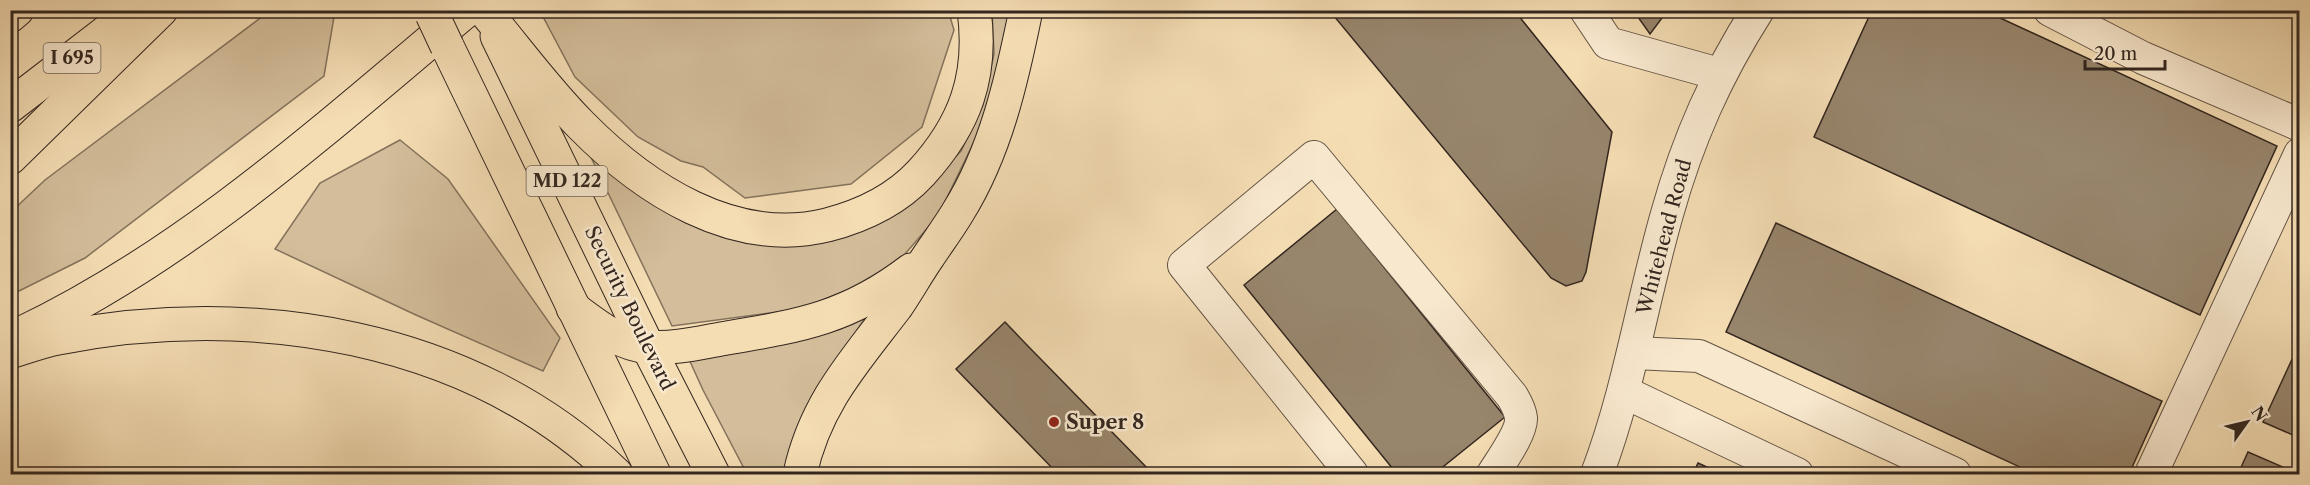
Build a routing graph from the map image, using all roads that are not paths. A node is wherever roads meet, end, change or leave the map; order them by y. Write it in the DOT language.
graph roads {
  1 [pos="17,10"];
  2 [pos="135,10"];
  3 [pos="160,10"];
  4 [pos="974,10"];
  5 [pos="1026,10"];
  6 [pos="1586,10"];
  7 [pos="1758,10"];
  8 [pos="2050,10"];
  9 [pos="431,12"];
  10 [pos="479,12"];
  11 [pos="10,16"];
  12 [pos="1719,74"];
  13 [pos="10,106"];
  14 [pos="2300,125"];
  15 [pos="2300,154"];
  16 [pos="10,158"];
  17 [pos="927,258"];
  18 [pos="573,308"];
  19 [pos="10,338"];
  20 [pos="648,347"];
  21 [pos="10,352"];
  22 [pos="1634,353"];
  23 [pos="1624,392"];
  24 [pos="616,474"];
  25 [pos="654,474"];
  26 [pos="713,474"];
  27 [pos="800,474"];
  28 [pos="1352,474"];
  29 [pos="1494,474"];
  30 [pos="1597,474"];
  31 [pos="1797,474"];
  32 [pos="1955,474"];
  33 [pos="2151,474"];
  1 -- 11 [label="main road"];
  2 -- 13 [label="main road, I 695"];
  3 -- 16 [label="main road"];
  4 -- 10 [label="main road"];
  5 -- 17 [label="main road"];
  6 -- 12 [label="street"];
  7 -- 12 [label="street, Whitehead Road"];
  8 -- 14 [label="street"];
  9 -- 18 [label="main road, MD 122, bridge"];
  10 -- 19 [label="main road"];
  10 -- 20 [label="main road, Security Boulevard / MD 122"];
  12 -- 22 [label="street, Whitehead Road"];
  15 -- 33 [label="street"];
  17 -- 20 [label="main road"];
  17 -- 27 [label="main road"];
  18 -- 20 [label="main road"];
  18 -- 25 [label="main road, MD 122"];
  20 -- 26 [label="main road, Security Boulevard / MD 122"];
  21 -- 24 [label="main road"];
  22 -- 23 [label="street, Whitehead Road"];
  22 -- 32 [label="street"];
  23 -- 30 [label="street, Whitehead Road"];
  23 -- 31 [label="street"];
  28 -- 29 [label="street"];
}
